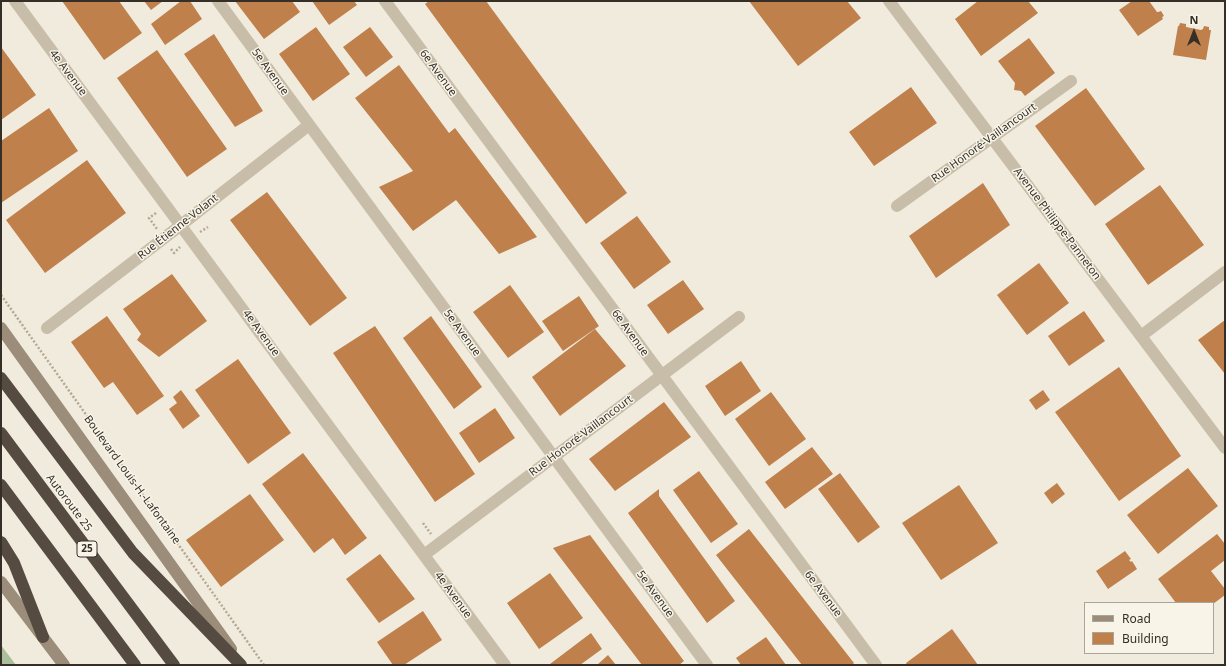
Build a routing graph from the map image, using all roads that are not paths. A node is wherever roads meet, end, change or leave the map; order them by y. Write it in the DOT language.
graph roads {
  1 [pos="218,1"];
  2 [pos="385,1"];
  3 [pos="889,1"];
  4 [pos="16,2"];
  5 [pos="1071,81"];
  6 [pos="309,126"];
  7 [pos="992,137"];
  8 [pos="897,206"];
  9 [pos="181,225"];
  10 [pos="1225,272"];
  11 [pos="739,317"];
  12 [pos="1,328"];
  13 [pos="47,328"];
  14 [pos="1141,336"];
  15 [pos="661,375"];
  16 [pos="1,378"];
  17 [pos="1,433"];
  18 [pos="1225,448"];
  19 [pos="553,456"];
  20 [pos="1,485"];
  21 [pos="1,542"];
  22 [pos="424,555"];
  23 [pos="1,582"];
  24 [pos="43,638"];
  25 [pos="64,665"];
  26 [pos="135,665"];
  27 [pos="174,665"];
  28 [pos="242,665"];
  29 [pos="505,665"];
  30 [pos="707,665"];
  31 [pos="876,665"];
  1 -- 6 [label="street, 5e Avenue"];
  2 -- 15 [label="street, 6e Avenue"];
  3 -- 7 [label="street, Avenue Philippe-Panneton"];
  4 -- 9 [label="street, 4e Avenue"];
  5 -- 7 [label="street, Rue Honoré-Vaillancourt"];
  6 -- 9 [label="street, Rue Étienne-Volant"];
  6 -- 19 [label="street, 5e Avenue"];
  7 -- 8 [label="street, Rue Honoré-Vaillancourt"];
  7 -- 14 [label="street, Avenue Philippe-Panneton"];
  9 -- 13 [label="street, Rue Étienne-Volant"];
  9 -- 22 [label="street, 4e Avenue"];
  10 -- 14 [label="street"];
  11 -- 15 [label="street, Rue Honoré-Vaillancourt"];
  12 -- 28 [label="main road, Boulevard Louis-H.-Lafontaine"];
  14 -- 18 [label="street, Avenue Philippe-Panneton"];
  15 -- 19 [label="street, Rue Honoré-Vaillancourt"];
  15 -- 31 [label="street, 6e Avenue"];
  16 -- 28 [label="highway"];
  17 -- 27 [label="highway, Autoroute 25 / 25"];
  19 -- 22 [label="street, Rue Honoré-Vaillancourt"];
  19 -- 30 [label="street, 5e Avenue"];
  20 -- 26 [label="highway"];
  21 -- 24 [label="highway"];
  22 -- 29 [label="street, 4e Avenue"];
  23 -- 24 [label="main road"];
  24 -- 25 [label="main road"];
}
